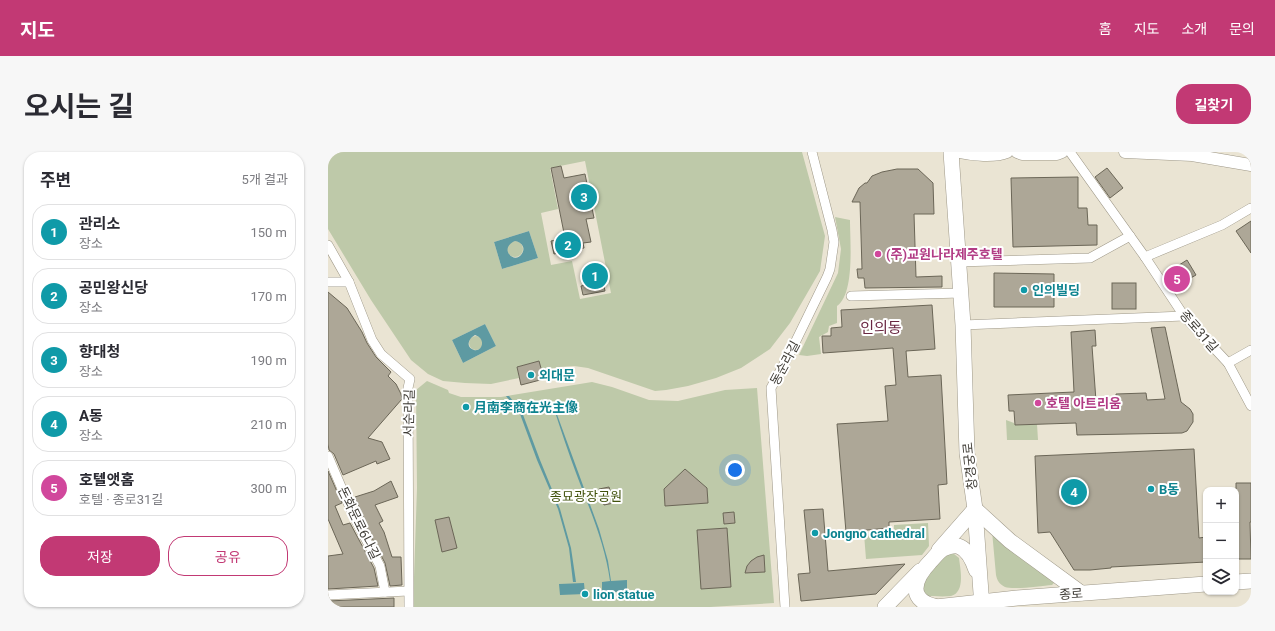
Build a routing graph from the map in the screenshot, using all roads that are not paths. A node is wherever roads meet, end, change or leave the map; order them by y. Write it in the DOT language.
graph roads {
  1 [pos="812,152"];
  2 [pos="951,152"];
  3 [pos="959,152"];
  4 [pos="1007,152"];
  5 [pos="1017,152"];
  6 [pos="1062,152"];
  7 [pos="1070,152"];
  8 [pos="1125,152"];
  9 [pos="1203,154"];
  10 [pos="1251,165"];
  11 [pos="1251,208"];
  12 [pos="1130,236"];
  13 [pos="328,245"];
  14 [pos="1145,257"];
  15 [pos="958,262"];
  16 [pos="328,282"];
  17 [pos="349,282"];
  18 [pos="961,293"];
  19 [pos="851,296"];
  20 [pos="1184,316"];
  21 [pos="963,325"];
  22 [pos="1251,350"];
  23 [pos="1228,363"];
  24 [pos="1251,406"];
  25 [pos="328,456"];
  26 [pos="975,509"];
  27 [pos="980,577"];
  28 [pos="1251,580"];
  29 [pos="1239,582"];
  30 [pos="1203,584"];
  31 [pos="408,591"];
  32 [pos="386,592"];
  33 [pos="1081,594"];
  34 [pos="328,595"];
  35 [pos="983,605"];
  36 [pos="408,607"];
  37 [pos="785,607"];
  38 [pos="885,607"];
  39 [pos="937,607"];
  1 -- 37 [label="street, 동순라길"];
  2 -- 15 [label="main road, 창경궁로"];
  3 -- 4 [label="street"];
  5 -- 6 [label="street"];
  7 -- 12 [label="street, 종로31길"];
  8 -- 9 [label="street"];
  9 -- 10 [label="street"];
  11 -- 14 [label="street"];
  12 -- 14 [label="street, 종로31길"];
  12 -- 15 [label="street"];
  13 -- 17 [label="street, 서순라길"];
  14 -- 20 [label="street, 종로31길"];
  15 -- 18 [label="main road, 창경궁로"];
  16 -- 17 [label="street"];
  17 -- 31 [label="street, 서순라길"];
  18 -- 19 [label="street"];
  18 -- 21 [label="main road, 창경궁로"];
  20 -- 21 [label="street"];
  20 -- 23 [label="street, 종로31길"];
  21 -- 26 [label="main road, 창경궁로"];
  22 -- 23 [label="street, 종로31길"];
  23 -- 24 [label="street, 종로31길"];
  25 -- 32 [label="street, 돈화문로6나길"];
  26 -- 27 [label="main road, 창경궁로"];
  26 -- 33 [label="main road"];
  26 -- 38 [label="main road"];
  27 -- 35 [label="main road, 창경궁로"];
  27 -- 39 [label="main road"];
  28 -- 29 [label="main road"];
  30 -- 33 [label="main road, 종로"];
  31 -- 32 [label="street"];
  31 -- 36 [label="street, 서순라길"];
  32 -- 34 [label="street"];
  33 -- 35 [label="main road, 종로"];
  35 -- 39 [label="main road, 종로"];
}
